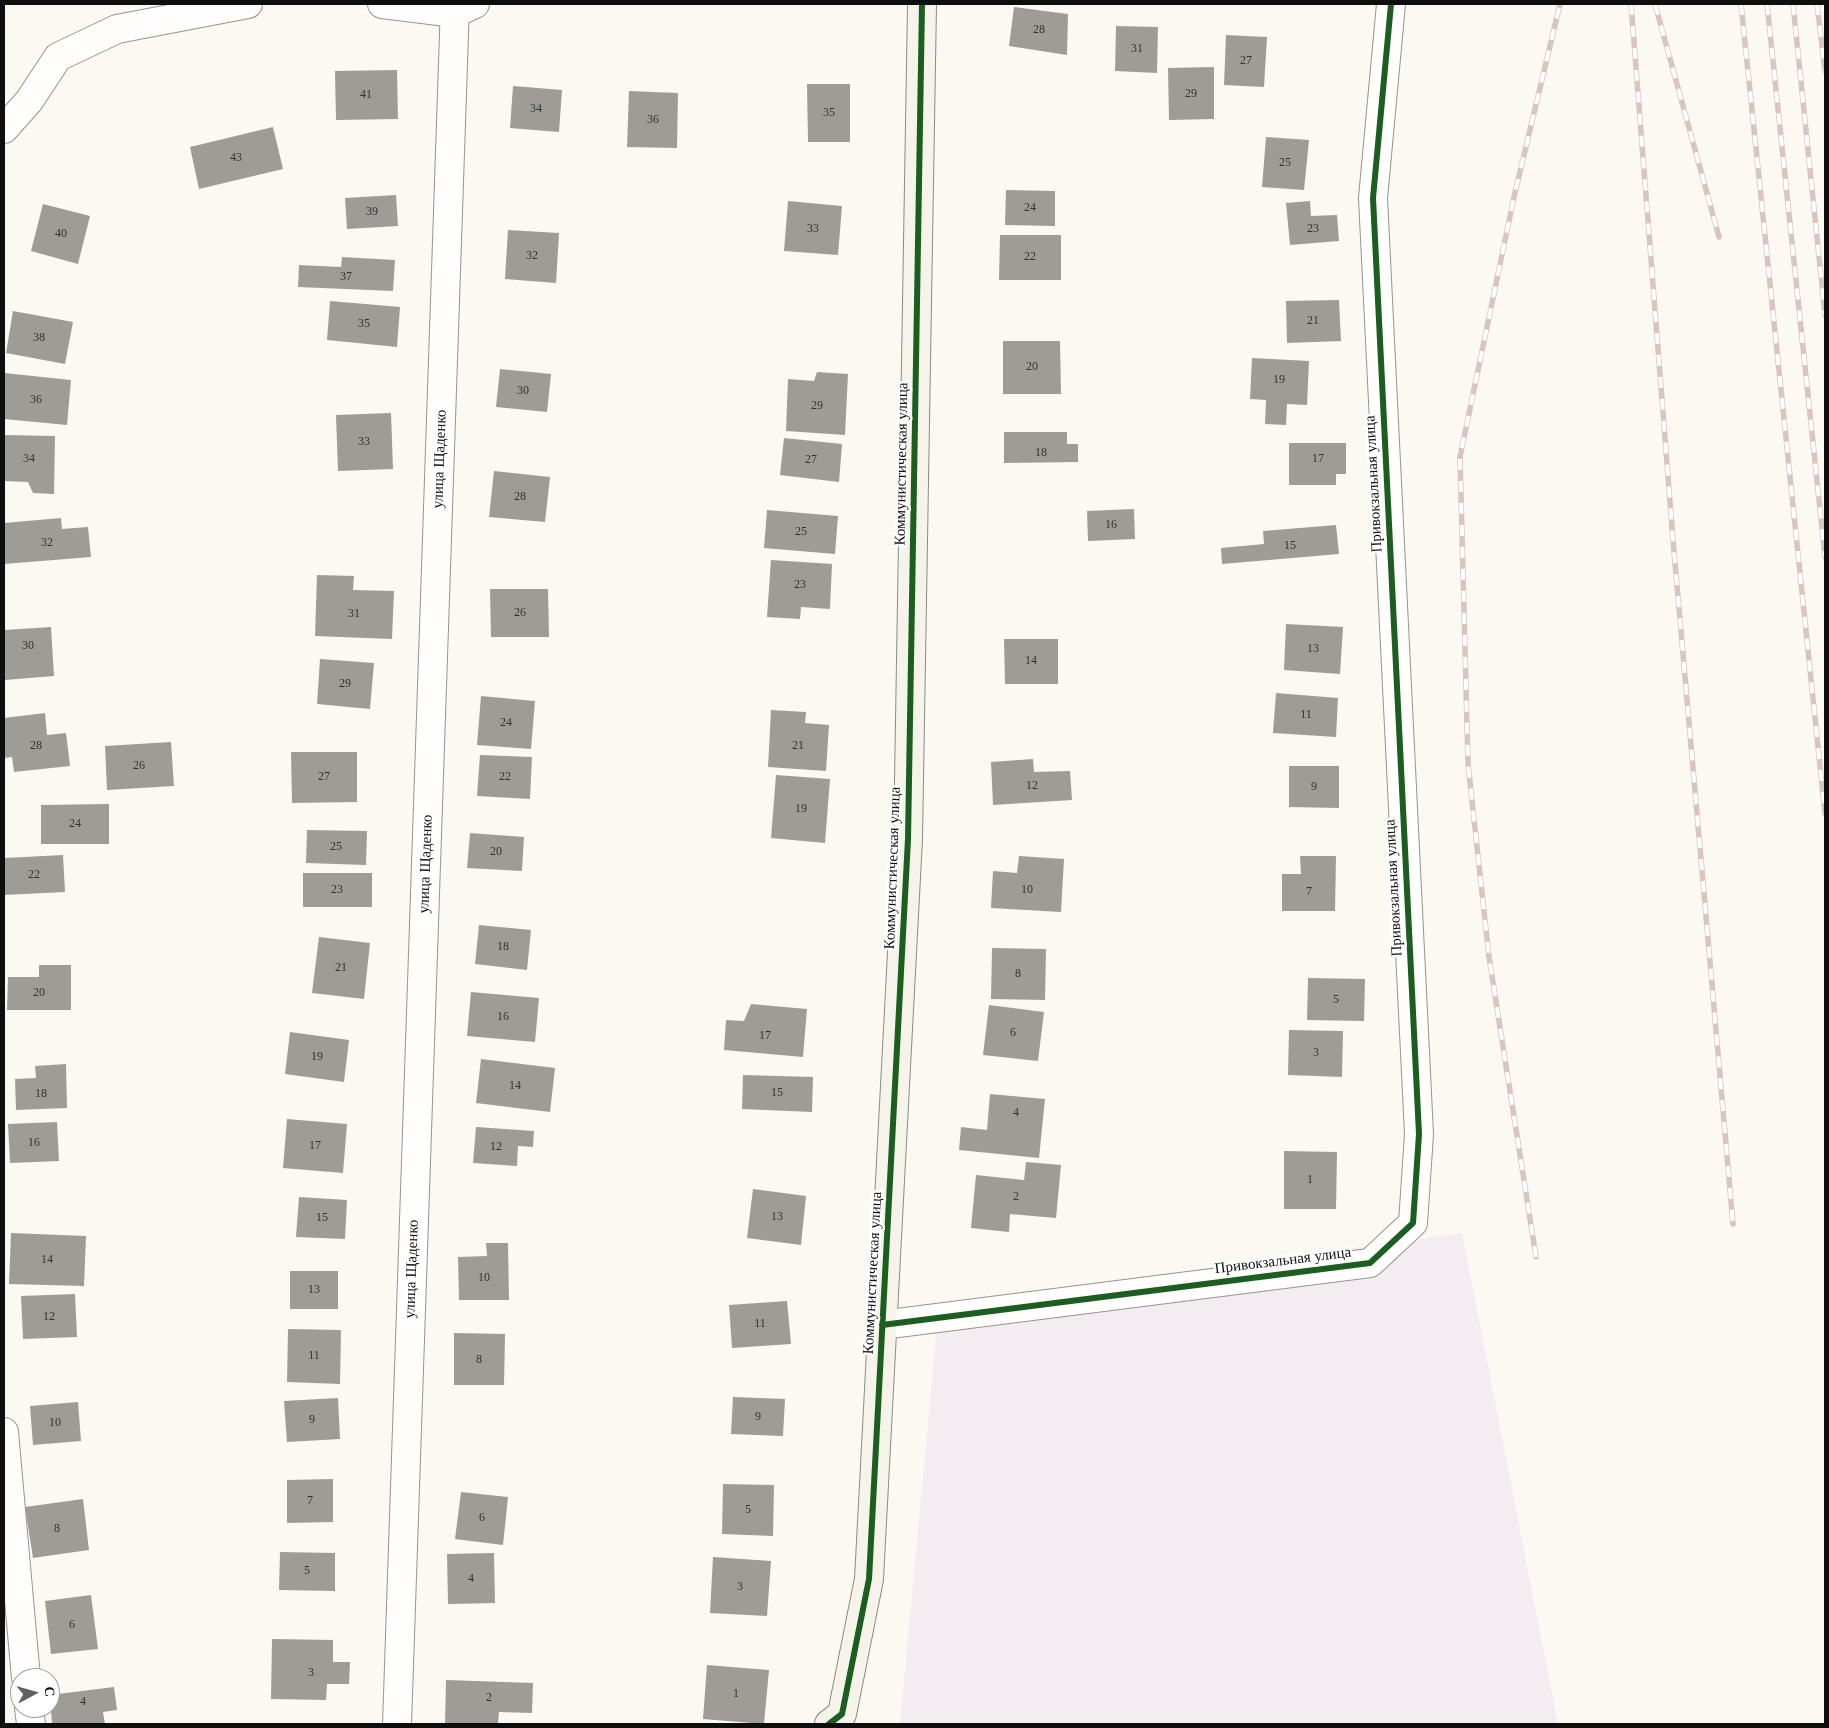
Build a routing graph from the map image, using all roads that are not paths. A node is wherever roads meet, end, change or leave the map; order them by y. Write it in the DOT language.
graph roads {
  1 [pos="248,4"];
  2 [pos="382,4"];
  3 [pos="922,4"];
  4 [pos="1390,4"];
  5 [pos="462,7"];
  6 [pos="4,129"];
  7 [pos="882,1325"];
  8 [pos="4,1432"];
  9 [pos="25,1668"];
  10 [pos="397,1724"];
  11 [pos="829,1724"];
  1 -- 6 [label="street"];
  2 -- 5 [label="street"];
  3 -- 7 [label="street, Коммунистическая улица"];
  4 -- 7 [label="street, Привокзальная улица"];
  5 -- 10 [label="street, улица Щаденко"];
  7 -- 11 [label="street, Коммунистическая улица"];
  8 -- 9 [label="street"];
}
